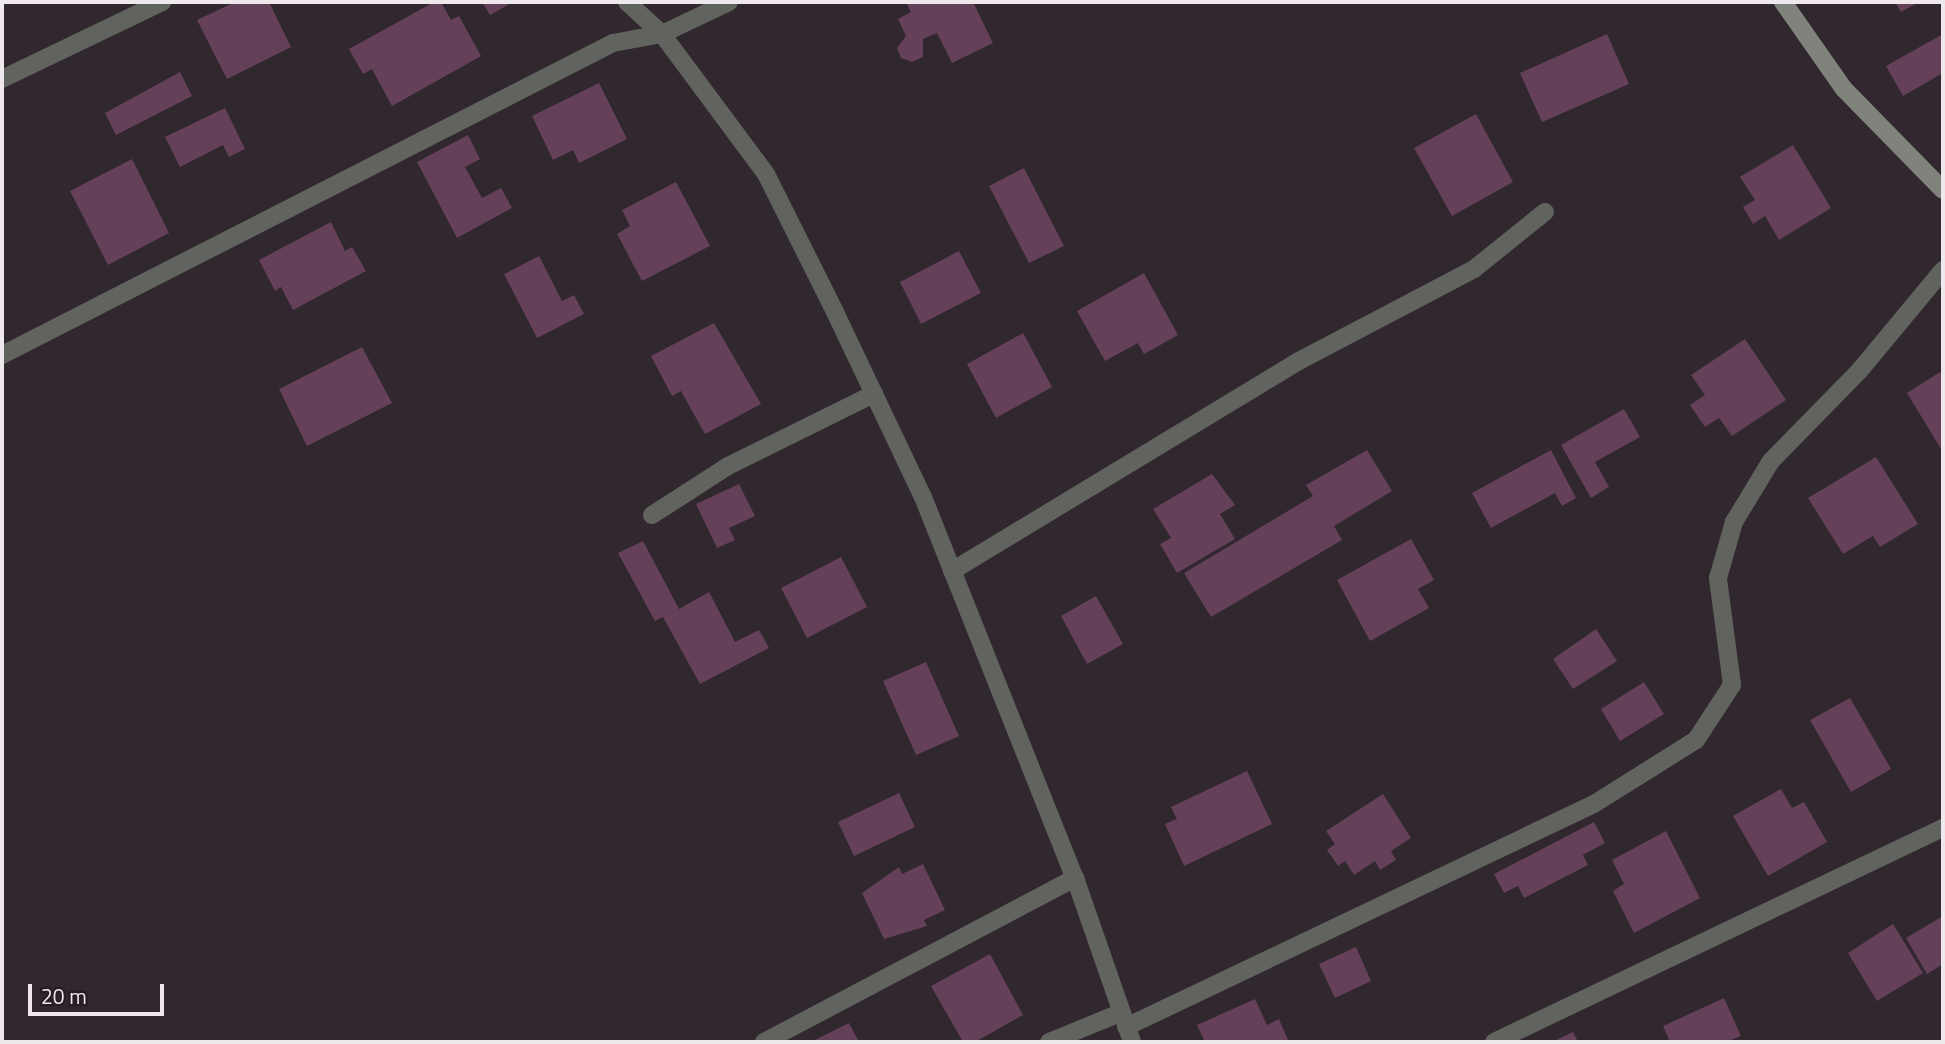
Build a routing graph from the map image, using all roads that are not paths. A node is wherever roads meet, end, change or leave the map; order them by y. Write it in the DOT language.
graph roads {
  1 [pos="162,2"];
  2 [pos="626,2"];
  3 [pos="729,2"];
  4 [pos="1783,2"];
  5 [pos="662,34"];
  6 [pos="2,79"];
  7 [pos="1943,190"];
  8 [pos="1545,212"];
  9 [pos="1943,270"];
  10 [pos="2,355"];
  11 [pos="874,394"];
  12 [pos="652,515"];
  13 [pos="952,571"];
  14 [pos="1943,828"];
  15 [pos="1075,878"];
  16 [pos="1126,1027"];
  17 [pos="764,1042"];
  18 [pos="1049,1042"];
  19 [pos="1494,1042"];
  1 -- 6 [label="street"];
  2 -- 5 [label="street"];
  3 -- 5 [label="street"];
  4 -- 7 [label="street"];
  5 -- 10 [label="street"];
  5 -- 11 [label="street"];
  8 -- 13 [label="street"];
  9 -- 16 [label="street"];
  11 -- 12 [label="street"];
  11 -- 13 [label="street"];
  13 -- 15 [label="street"];
  14 -- 19 [label="street"];
  15 -- 16 [label="street"];
  15 -- 17 [label="street"];
  16 -- 18 [label="street"];
}
